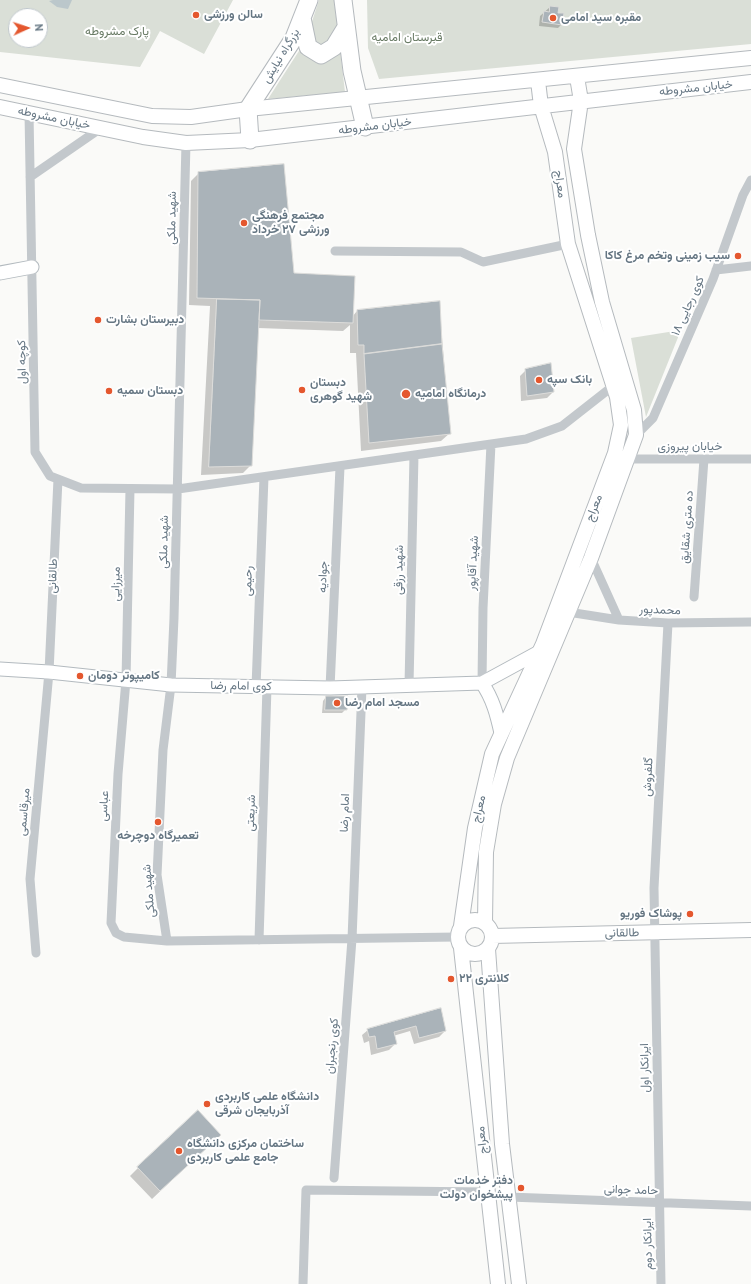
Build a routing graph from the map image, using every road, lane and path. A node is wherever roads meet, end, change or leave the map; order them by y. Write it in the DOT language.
graph roads {
  1 [pos="309,0"];
  2 [pos="343,0"];
  3 [pos="302,18"];
  4 [pos="345,29"];
  5 [pos="751,58"];
  6 [pos="668,67"];
  7 [pos="577,76"];
  8 [pos="538,81"];
  9 [pos="751,82"];
  10 [pos="0,85"];
  11 [pos="670,90"];
  12 [pos="358,98"];
  13 [pos="580,101"];
  14 [pos="541,106"];
  15 [pos="0,107"];
  16 [pos="248,109"];
  17 [pos="29,113"];
  18 [pos="365,127"];
  19 [pos="101,128"];
  20 [pos="250,140"];
  21 [pos="186,143"];
  22 [pos="574,149"];
  23 [pos="555,152"];
  24 [pos="30,177"];
  25 [pos="751,180"];
  26 [pos="568,244"];
  27 [pos="335,251"];
  28 [pos="751,266"];
  29 [pos="32,267"];
  30 [pos="716,270"];
  31 [pos="0,273"];
  32 [pos="613,386"];
  33 [pos="636,435"];
  34 [pos="491,444"];
  35 [pos="414,455"];
  36 [pos="628,459"];
  37 [pos="704,459"];
  38 [pos="751,459"];
  39 [pos="340,467"];
  40 [pos="264,477"];
  41 [pos="58,479"];
  42 [pos="130,489"];
  43 [pos="178,489"];
  44 [pos="591,558"];
  45 [pos="694,597"];
  46 [pos="568,612"];
  47 [pos="619,620"];
  48 [pos="751,622"];
  49 [pos="668,623"];
  50 [pos="539,652"];
  51 [pos="0,669"];
  52 [pos="49,672"];
  53 [pos="126,680"];
  54 [pos="482,683"];
  55 [pos="171,685"];
  56 [pos="409,685"];
  57 [pos="262,687"];
  58 [pos="362,687"];
  59 [pos="330,688"];
  60 [pos="501,733"];
  61 [pos="751,930"];
  62 [pos="654,932"];
  63 [pos="489,936"];
  64 [pos="460,937"];
  65 [pos="352,939"];
  66 [pos="259,940"];
  67 [pos="167,941"];
  68 [pos="36,953"];
  69 [pos="334,1178"];
  70 [pos="487,1192"];
  71 [pos="509,1198"];
  72 [pos="660,1203"];
  73 [pos="751,1206"];
  74 [pos="303,1284"];
  75 [pos="498,1284"];
  76 [pos="519,1284"];
  77 [pos="661,1284"];
  1 -- 3 [label="highway, بزرگراه نیایش"];
  2 -- 4 [label="highway"];
  3 -- 4 [label="highway"];
  3 -- 16 [label="highway, بزرگراه نیایش"];
  4 -- 12 [label="highway"];
  5 -- 6 [label="main road, خیابان مشروطه"];
  6 -- 7 [label="main road, خیابان مشروطه"];
  6 -- 11 [label="main road"];
  7 -- 8 [label="main road, خیابان مشروطه"];
  7 -- 13 [label="main road, معراج"];
  8 -- 12 [label="main road, خیابان مشروطه"];
  8 -- 14 [label="main road, معراج"];
  9 -- 11 [label="main road, خیابان مشروطه"];
  10 -- 16 [label="main road, خیابان مشروطه"];
  11 -- 13 [label="main road, خیابان مشروطه"];
  12 -- 16 [label="main road, خیابان مشروطه"];
  12 -- 18 [label="highway"];
  13 -- 14 [label="main road, خیابان مشروطه"];
  13 -- 22 [label="main road, معراج"];
  14 -- 18 [label="main road, خیابان مشروطه"];
  14 -- 23 [label="main road, معراج"];
  15 -- 17 [label="main road, خیابان مشروطه"];
  16 -- 20 [label="highway"];
  17 -- 19 [label="main road, خیابان مشروطه"];
  17 -- 24 [label="street, کوچه اول"];
  18 -- 20 [label="main road, خیابان مشروطه"];
  19 -- 21 [label="main road, خیابان مشروطه"];
  19 -- 24 [label="street"];
  20 -- 21 [label="main road, خیابان مشروطه"];
  21 -- 43 [label="street, شهید ملکی"];
  22 -- 23 [label="main road"];
  22 -- 33 [label="main road, معراج"];
  23 -- 26 [label="main road, معراج"];
  24 -- 29 [label="street, کوچه اول"];
  25 -- 30 [label="street, کوی رجایی ۱۸"];
  26 -- 27 [label="street"];
  26 -- 32 [label="main road, معراج"];
  28 -- 30 [label="street"];
  29 -- 31 [label="street"];
  29 -- 41 [label="street, کوچه اول"];
  30 -- 33 [label="street, کوی رجایی ۱۸"];
  32 -- 34 [label="street, کوچه اول"];
  32 -- 50 [label="main road, معراج"];
  33 -- 36 [label="main road, معراج"];
  34 -- 35 [label="street, کوچه اول"];
  34 -- 54 [label="street, شهید آقاپور"];
  35 -- 39 [label="street, کوچه اول"];
  35 -- 56 [label="street, شهید رزقی"];
  36 -- 37 [label="street, خیابان پیروزی"];
  36 -- 44 [label="main road, معراج"];
  37 -- 38 [label="street, خیابان پیروزی"];
  37 -- 45 [label="street, ده متری شقایق"];
  39 -- 40 [label="street, کوچه اول"];
  39 -- 59 [label="street, جوادیه"];
  40 -- 43 [label="street, کوچه اول"];
  40 -- 57 [label="street, رحیمی"];
  41 -- 42 [label="street, کوچه اول"];
  41 -- 52 [label="street, طالقانی"];
  42 -- 43 [label="street, کوچه اول"];
  42 -- 53 [label="street, میرزایی"];
  43 -- 55 [label="street, شهید ملکی"];
  44 -- 46 [label="main road, معراج"];
  44 -- 47 [label="street"];
  46 -- 47 [label="street, محمدپور"];
  46 -- 63 [label="main road, معراج"];
  47 -- 49 [label="street, محمدپور"];
  48 -- 49 [label="street, محمدپور"];
  49 -- 62 [label="street, گلفروش"];
  50 -- 54 [label="street"];
  50 -- 60 [label="main road, معراج"];
  51 -- 52 [label="street, کوی امام رضا"];
  52 -- 53 [label="street, کوی امام رضا"];
  52 -- 68 [label="street, میرقاسمی"];
  53 -- 55 [label="street, کوی امام رضا"];
  53 -- 67 [label="street, عباسی"];
  54 -- 56 [label="street, کوی امام رضا"];
  54 -- 60 [label="street"];
  55 -- 57 [label="street, کوی امام رضا"];
  55 -- 67 [label="street, شهید ملکی"];
  56 -- 58 [label="street, کوی امام رضا"];
  57 -- 59 [label="street, کوی امام رضا"];
  57 -- 66 [label="street, شریعتی"];
  58 -- 59 [label="street, کوی امام رضا"];
  58 -- 65 [label="street, امام رضا"];
  60 -- 64 [label="main road, معراج"];
  61 -- 62 [label="main road, طالقانی"];
  62 -- 63 [label="main road, طالقانی"];
  62 -- 72 [label="street, ایرانکار اول"];
  63 -- 64 [label="main road"];
  63 -- 64 [label="main road"];
  63 -- 71 [label="main road, معراج"];
  64 -- 65 [label="street"];
  64 -- 70 [label="main road, معراج"];
  65 -- 66 [label="street"];
  65 -- 69 [label="street, کوی رنجبران"];
  66 -- 67 [label="street"];
  70 -- 74 [label="street"];
  70 -- 75 [label="main road, معراج"];
  71 -- 72 [label="street, حامد جوانی"];
  71 -- 76 [label="main road, معراج"];
  72 -- 73 [label="street, حامد جوانی"];
  72 -- 77 [label="street, ایرانکار دوم"];
}
